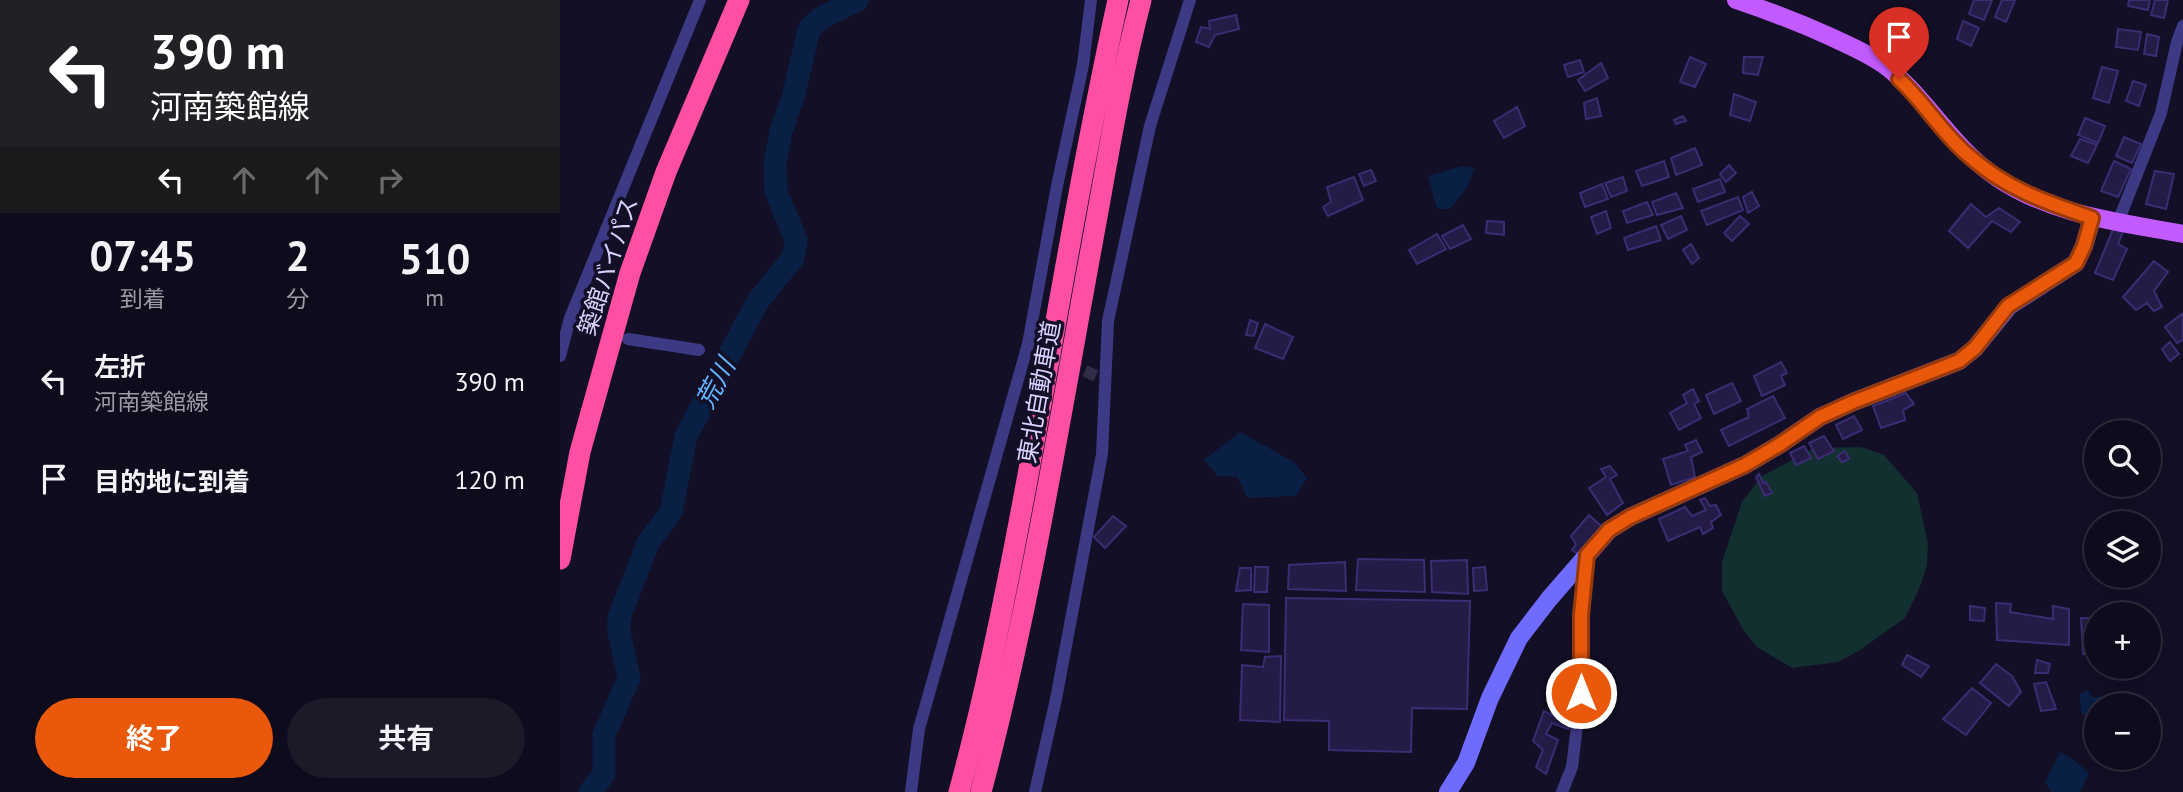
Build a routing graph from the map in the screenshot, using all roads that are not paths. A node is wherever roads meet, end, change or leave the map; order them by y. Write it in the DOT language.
graph roads {
  1 [pos="700,0"];
  2 [pos="739,0"];
  3 [pos="1091,0"];
  4 [pos="1118,0"];
  5 [pos="1141,0"];
  6 [pos="1189,0"];
  7 [pos="1736,0"];
  8 [pos="2183,26"];
  9 [pos="2092,218"];
  10 [pos="2118,222"];
  11 [pos="2183,234"];
  12 [pos="570,318"];
  13 [pos="596,325"];
  14 [pos="628,339"];
  15 [pos="699,350"];
  16 [pos="560,356"];
  17 [pos="1587,555"];
  18 [pos="560,559"];
  19 [pos="911,792"];
  20 [pos="959,792"];
  21 [pos="981,792"];
  22 [pos="1035,792"];
  23 [pos="1448,792"];
  24 [pos="1562,792"];
  1 -- 12 [label="street"];
  2 -- 18 [label="highway, 築館バイパス"];
  3 -- 19 [label="street"];
  4 -- 20 [label="highway, 東北自動車道"];
  5 -- 21 [label="highway, 東北自動車道"];
  6 -- 22 [label="street"];
  7 -- 9 [label="main road"];
  8 -- 10 [label="street"];
  9 -- 10 [label="main road"];
  9 -- 17 [label="street"];
  10 -- 11 [label="main road"];
  12 -- 13 [label="street"];
  12 -- 16 [label="street"];
  14 -- 15 [label="street"];
  17 -- 23 [label="street"];
  17 -- 24 [label="street"];
}
